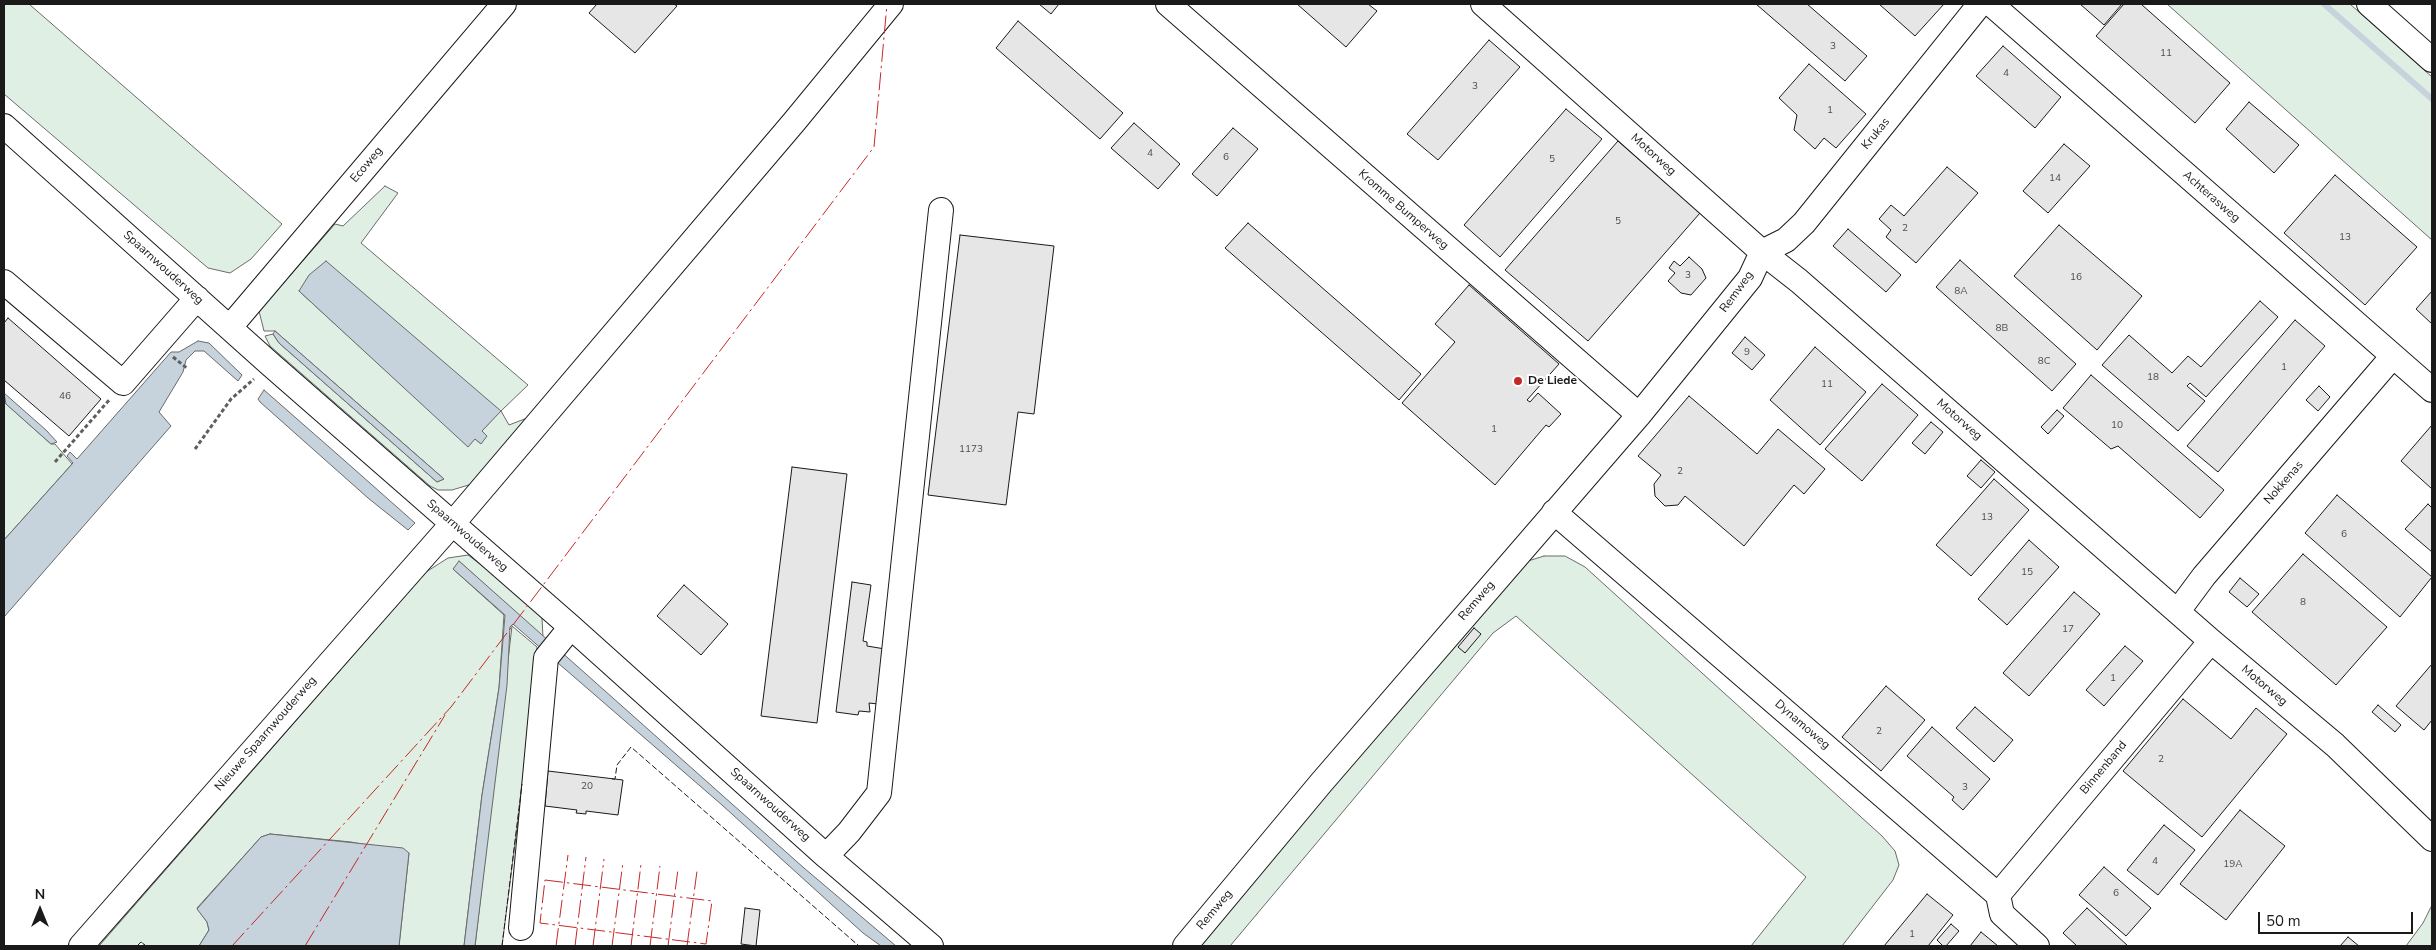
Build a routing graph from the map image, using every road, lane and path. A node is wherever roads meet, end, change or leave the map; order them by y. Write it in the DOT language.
graph roads {
  1 [pos="504,4"];
  2 [pos="891,4"];
  3 [pos="1168,4"];
  4 [pos="1483,4"];
  5 [pos="1980,4"];
  6 [pos="1990,4"];
  7 [pos="2369,4"];
  8 [pos="2432,60"];
  9 [pos="4,126"];
  10 [pos="941,210"];
  11 [pos="1762,252"];
  12 [pos="4,282"];
  13 [pos="197,298"];
  14 [pos="230,327"];
  15 [pos="167,352"];
  16 [pos="2393,356"];
  17 [pos="270,364"];
  18 [pos="188,369"];
  19 [pos="123,383"];
  20 [pos="2432,390"];
  21 [pos="1639,415"];
  22 [pos="196,449"];
  23 [pos="54,462"];
  24 [pos="1554,512"];
  25 [pos="453,523"];
  26 [pos="2178,611"];
  27 [pos="2211,641"];
  28 [pos="558,642"];
  29 [pos="2432,839"];
  30 [pos="826,856"];
  31 [pos="1998,895"];
  32 [pos="521,928"];
  33 [pos="80,946"];
  34 [pos="931,946"];
  35 [pos="1185,946"];
  36 [pos="2037,946"];
  1 -- 14 [label="street, Ecoweg"];
  2 -- 25 [label="street, Nieuwe Spaarnwouderweg"];
  3 -- 21 [label="street, Kromme Bumperweg"];
  4 -- 11 [label="street, Motorweg"];
  5 -- 11 [label="street, Krukas"];
  6 -- 16 [label="street, Achterasweg"];
  7 -- 8 [label="street"];
  9 -- 13 [label="street, Spaarnwouderweg"];
  10 -- 30 [label="street"];
  11 -- 21 [label="street, Remweg"];
  11 -- 26 [label="street, Motorweg"];
  12 -- 19 [label="street"];
  13 -- 14 [label="street, Spaarnwouderweg"];
  13 -- 19 [label="street"];
  14 -- 17 [label="street, Spaarnwouderweg"];
  15 -- 18 [label="path"];
  16 -- 20 [label="street, Achterasweg"];
  16 -- 26 [label="street, Nokkenas"];
  17 -- 22 [label="path"];
  17 -- 25 [label="street, Spaarnwouderweg"];
  19 -- 23 [label="path"];
  21 -- 24 [label="street, Remweg"];
  24 -- 31 [label="street, Dynamoweg"];
  24 -- 35 [label="street, Remweg"];
  25 -- 28 [label="street, Spaarnwouderweg"];
  25 -- 33 [label="street, Nieuwe Spaarnwouderweg"];
  26 -- 27 [label="street, Motorweg"];
  27 -- 29 [label="street, Motorweg"];
  27 -- 31 [label="street, Binnenband"];
  28 -- 30 [label="street, Spaarnwouderweg"];
  28 -- 32 [label="street"];
  30 -- 34 [label="street, Spaarnwouderweg"];
  31 -- 36 [label="street, Dynamoweg"];
}
